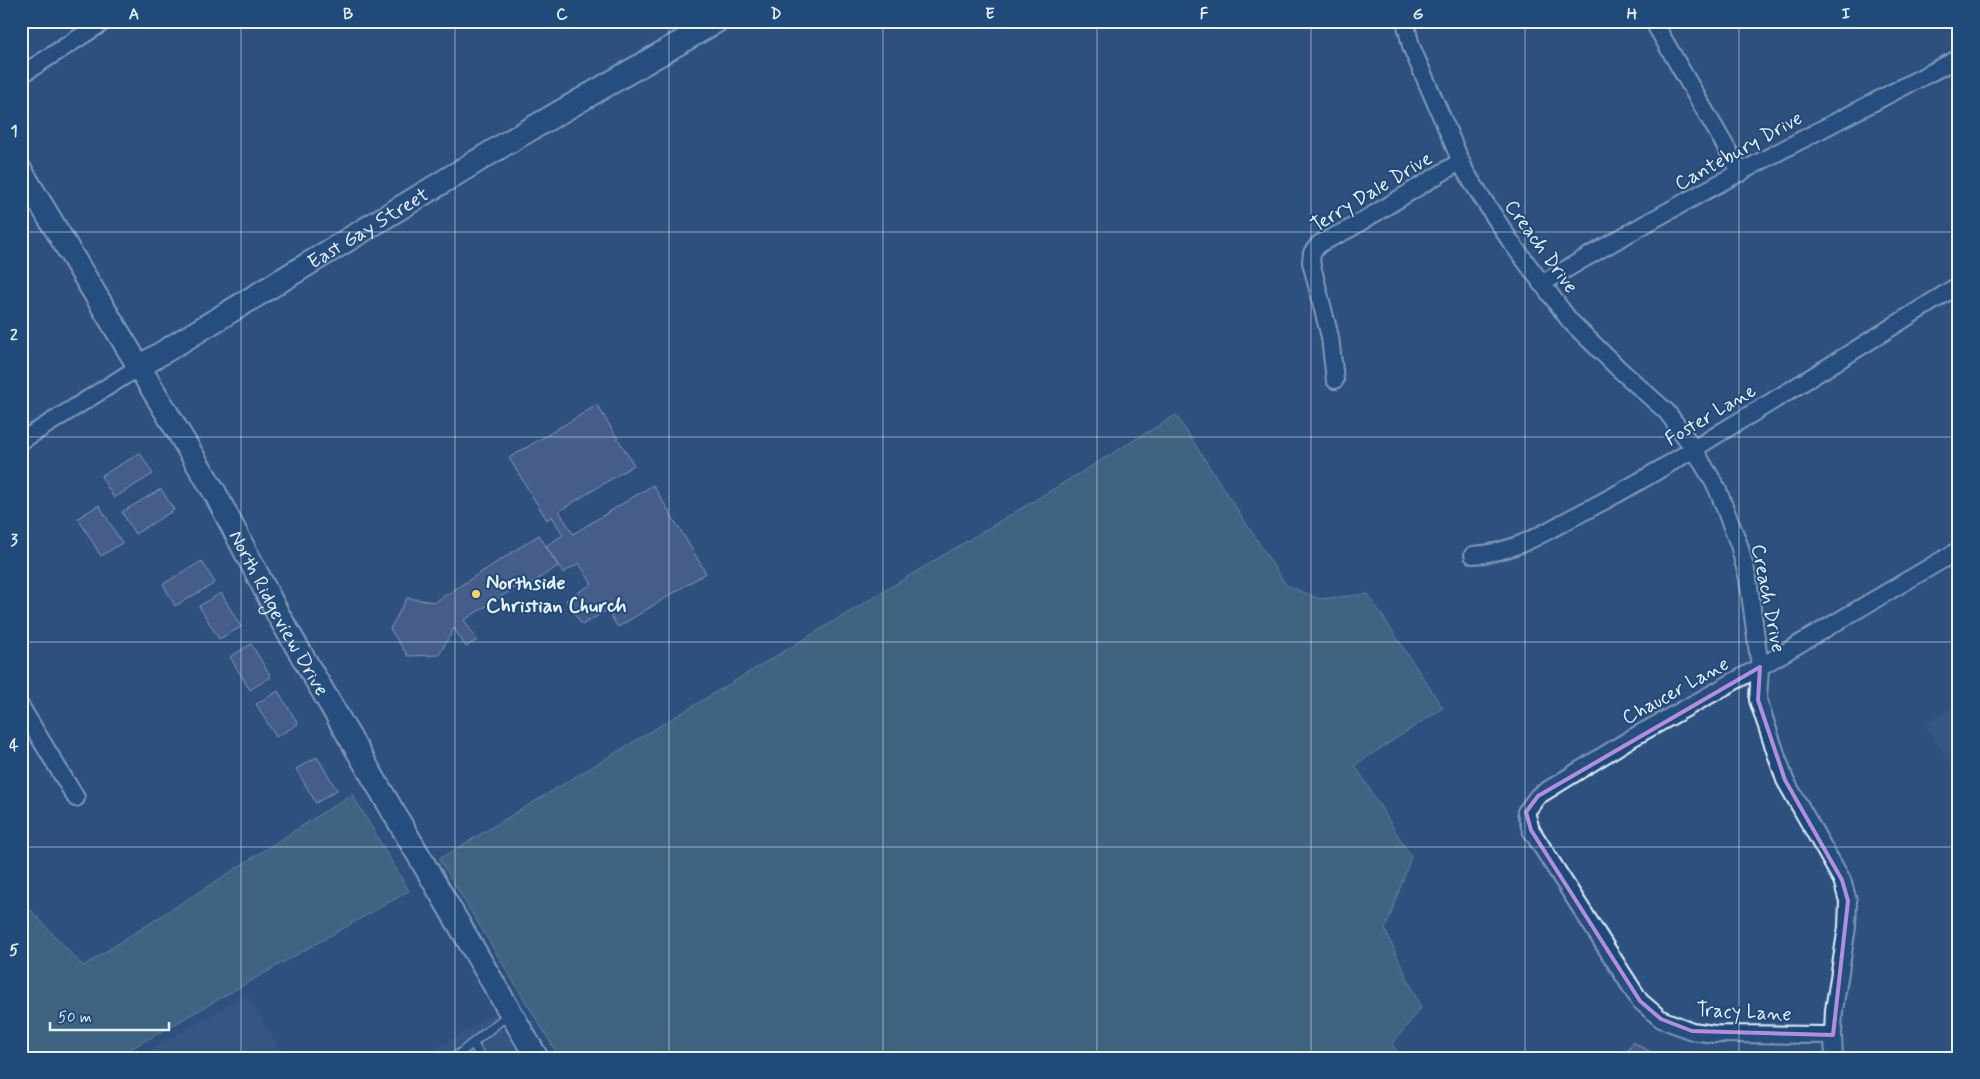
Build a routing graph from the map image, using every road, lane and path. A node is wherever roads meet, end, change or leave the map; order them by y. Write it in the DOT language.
graph roads {
  1 [pos="105,21"];
  2 [pos="717,21"];
  3 [pos="1405,21"];
  4 [pos="1653,21"];
  5 [pos="1959,58"];
  6 [pos="21,75"];
  7 [pos="1461,161"];
  8 [pos="21,171"];
  9 [pos="1741,173"];
  10 [pos="1541,284"];
  11 [pos="1959,285"];
  12 [pos="139,368"];
  13 [pos="1334,380"];
  14 [pos="21,441"];
  15 [pos="1694,449"];
  16 [pos="1959,550"];
  17 [pos="1473,555"];
  18 [pos="1760,667"];
  19 [pos="21,707"];
  20 [pos="76,798"];
  21 [pos="1586,919"];
  22 [pos="511,1013"];
  23 [pos="1833,1035"];
  24 [pos="473,1044"];
  25 [pos="454,1058"];
  26 [pos="481,1058"];
  27 [pos="537,1058"];
  28 [pos="1834,1058"];
  1 -- 6 [label="street"];
  2 -- 12 [label="main road, East Gay Street"];
  3 -- 7 [label="street, Creach Drive"];
  4 -- 9 [label="street"];
  5 -- 9 [label="street, Cantebury Drive"];
  7 -- 10 [label="street, Creach Drive"];
  7 -- 13 [label="street, Terry Dale Drive"];
  8 -- 12 [label="main road, North Ridgeview Drive"];
  9 -- 10 [label="street, Cantebury Drive"];
  10 -- 15 [label="street, Creach Drive"];
  11 -- 15 [label="street, Foster Lane"];
  12 -- 14 [label="street, East Gay Street"];
  12 -- 22 [label="main road, North Ridgeview Drive"];
  15 -- 17 [label="street, Foster Lane"];
  15 -- 18 [label="street, Creach Drive"];
  16 -- 18 [label="street, Chaucer Lane"];
  18 -- 21 [label="street, Chaucer Lane"];
  18 -- 23 [label="street, Creach Drive"];
  19 -- 20 [label="street"];
  21 -- 23 [label="street, Tracy Lane"];
  22 -- 24 [label="lane"];
  22 -- 27 [label="main road, North Ridgeview Drive"];
  23 -- 28 [label="street, Creach Drive"];
  24 -- 25 [label="lane"];
  24 -- 26 [label="lane"];
}
